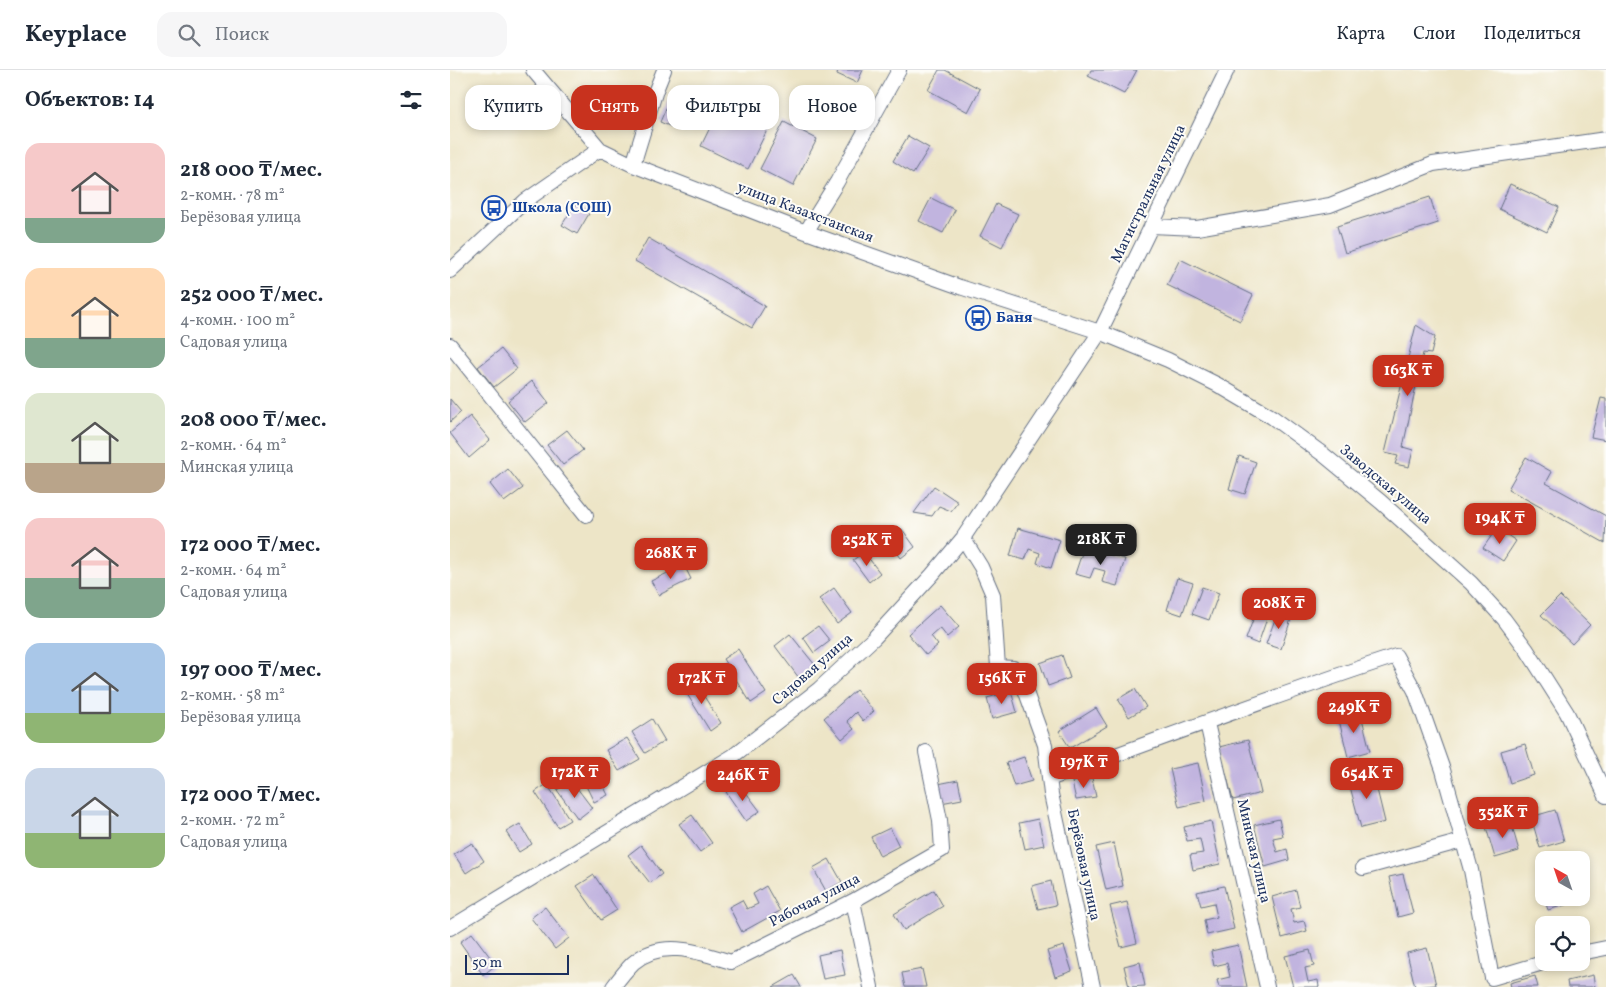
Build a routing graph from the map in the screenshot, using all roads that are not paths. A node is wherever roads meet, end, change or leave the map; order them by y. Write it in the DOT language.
graph roads {
  1 [pos="533,70"];
  2 [pos="664,70"];
  3 [pos="900,70"];
  4 [pos="1227,70"];
  5 [pos="1606,139"];
  6 [pos="600,148"];
  7 [pos="633,165"];
  8 [pos="1151,226"];
  9 [pos="806,232"];
  10 [pos="450,272"];
  11 [pos="1100,332"];
  12 [pos="450,346"];
  13 [pos="586,515"];
  14 [pos="963,538"];
  15 [pos="1207,723"];
  16 [pos="926,752"];
  17 [pos="1049,779"];
  18 [pos="1606,796"];
  19 [pos="1462,841"];
  20 [pos="1363,868"];
  21 [pos="854,900"];
  22 [pos="450,928"];
  23 [pos="1606,948"];
  24 [pos="1590,951"];
  25 [pos="1535,965"];
  26 [pos="613,987"];
  27 [pos="871,987"];
  28 [pos="1093,987"];
  29 [pos="1267,987"];
  1 -- 6 [label="street, улица Казахстанская"];
  2 -- 7 [label="street"];
  3 -- 9 [label="street"];
  4 -- 8 [label="street, Магистральная улица"];
  5 -- 8 [label="street"];
  6 -- 7 [label="street, улица Казахстанская"];
  6 -- 10 [label="street"];
  7 -- 9 [label="street, улица Казахстанская"];
  8 -- 11 [label="street, Магистральная улица"];
  9 -- 11 [label="street, улица Казахстанская"];
  11 -- 14 [label="street, Садовая улица"];
  11 -- 18 [label="street, Заводская улица"];
  12 -- 13 [label="street"];
  14 -- 17 [label="street, Берёзовая улица"];
  14 -- 22 [label="street, Садовая улица"];
  15 -- 17 [label="street"];
  15 -- 19 [label="street"];
  15 -- 29 [label="street, Минская улица"];
  16 -- 21 [label="street, Рабочая улица"];
  17 -- 28 [label="street, Берёзовая улица"];
  19 -- 20 [label="street"];
  19 -- 25 [label="street"];
  21 -- 26 [label="street, Рабочая улица"];
  21 -- 27 [label="street"];
  23 -- 24 [label="street"];
}
